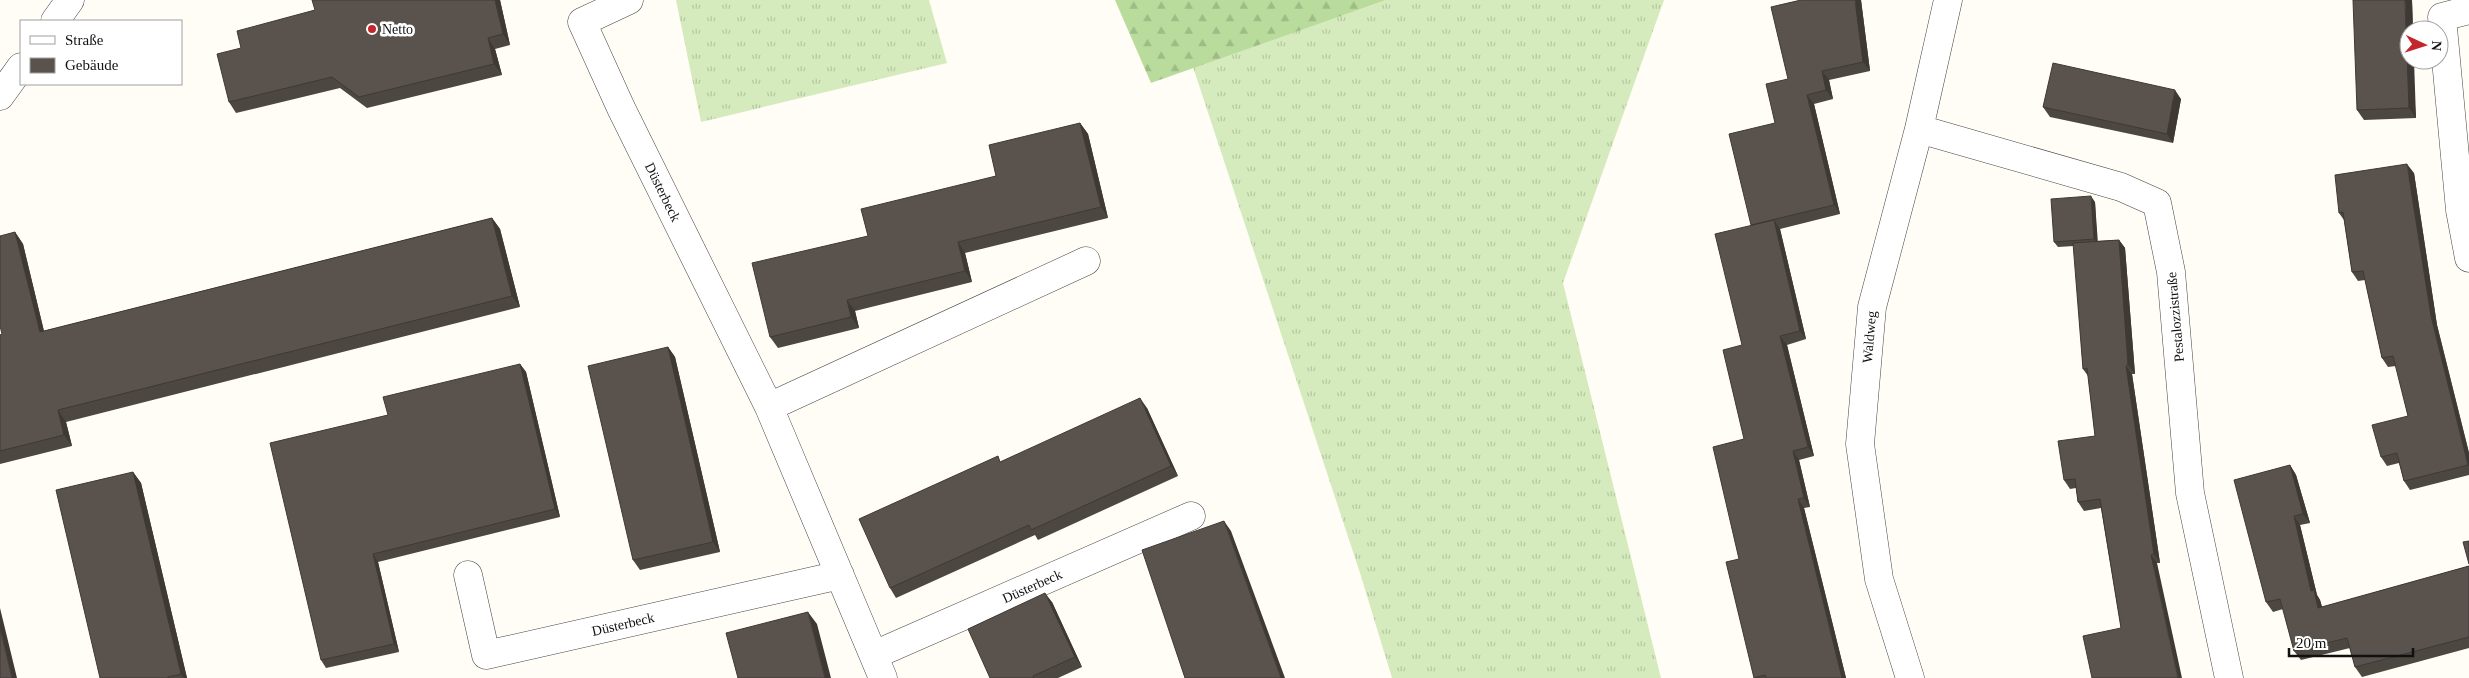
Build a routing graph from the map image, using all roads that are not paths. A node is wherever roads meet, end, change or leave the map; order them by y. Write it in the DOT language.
graph roads {
  1 [pos="629,0"];
  2 [pos="1948,0"];
  3 [pos="2469,10"];
  4 [pos="20,68"];
  5 [pos="0,96"];
  6 [pos="1919,129"];
  7 [pos="2469,258"];
  8 [pos="1086,261"];
  9 [pos="769,407"];
  10 [pos="1191,516"];
  11 [pos="468,574"];
  12 [pos="840,575"];
  13 [pos="878,667"];
  14 [pos="1910,678"];
  15 [pos="2229,678"];
  1 -- 9 [label="street, Düsterbeck"];
  2 -- 6 [label="street, Waldweg"];
  3 -- 7 [label="street"];
  4 -- 5 [label="street"];
  6 -- 14 [label="street, Waldweg"];
  6 -- 15 [label="street, Pestalozzistraße"];
  8 -- 9 [label="street"];
  9 -- 12 [label="street, Düsterbeck"];
  10 -- 13 [label="street, Düsterbeck"];
  11 -- 12 [label="street, Düsterbeck"];
  12 -- 13 [label="street, Düsterbeck"];
}
